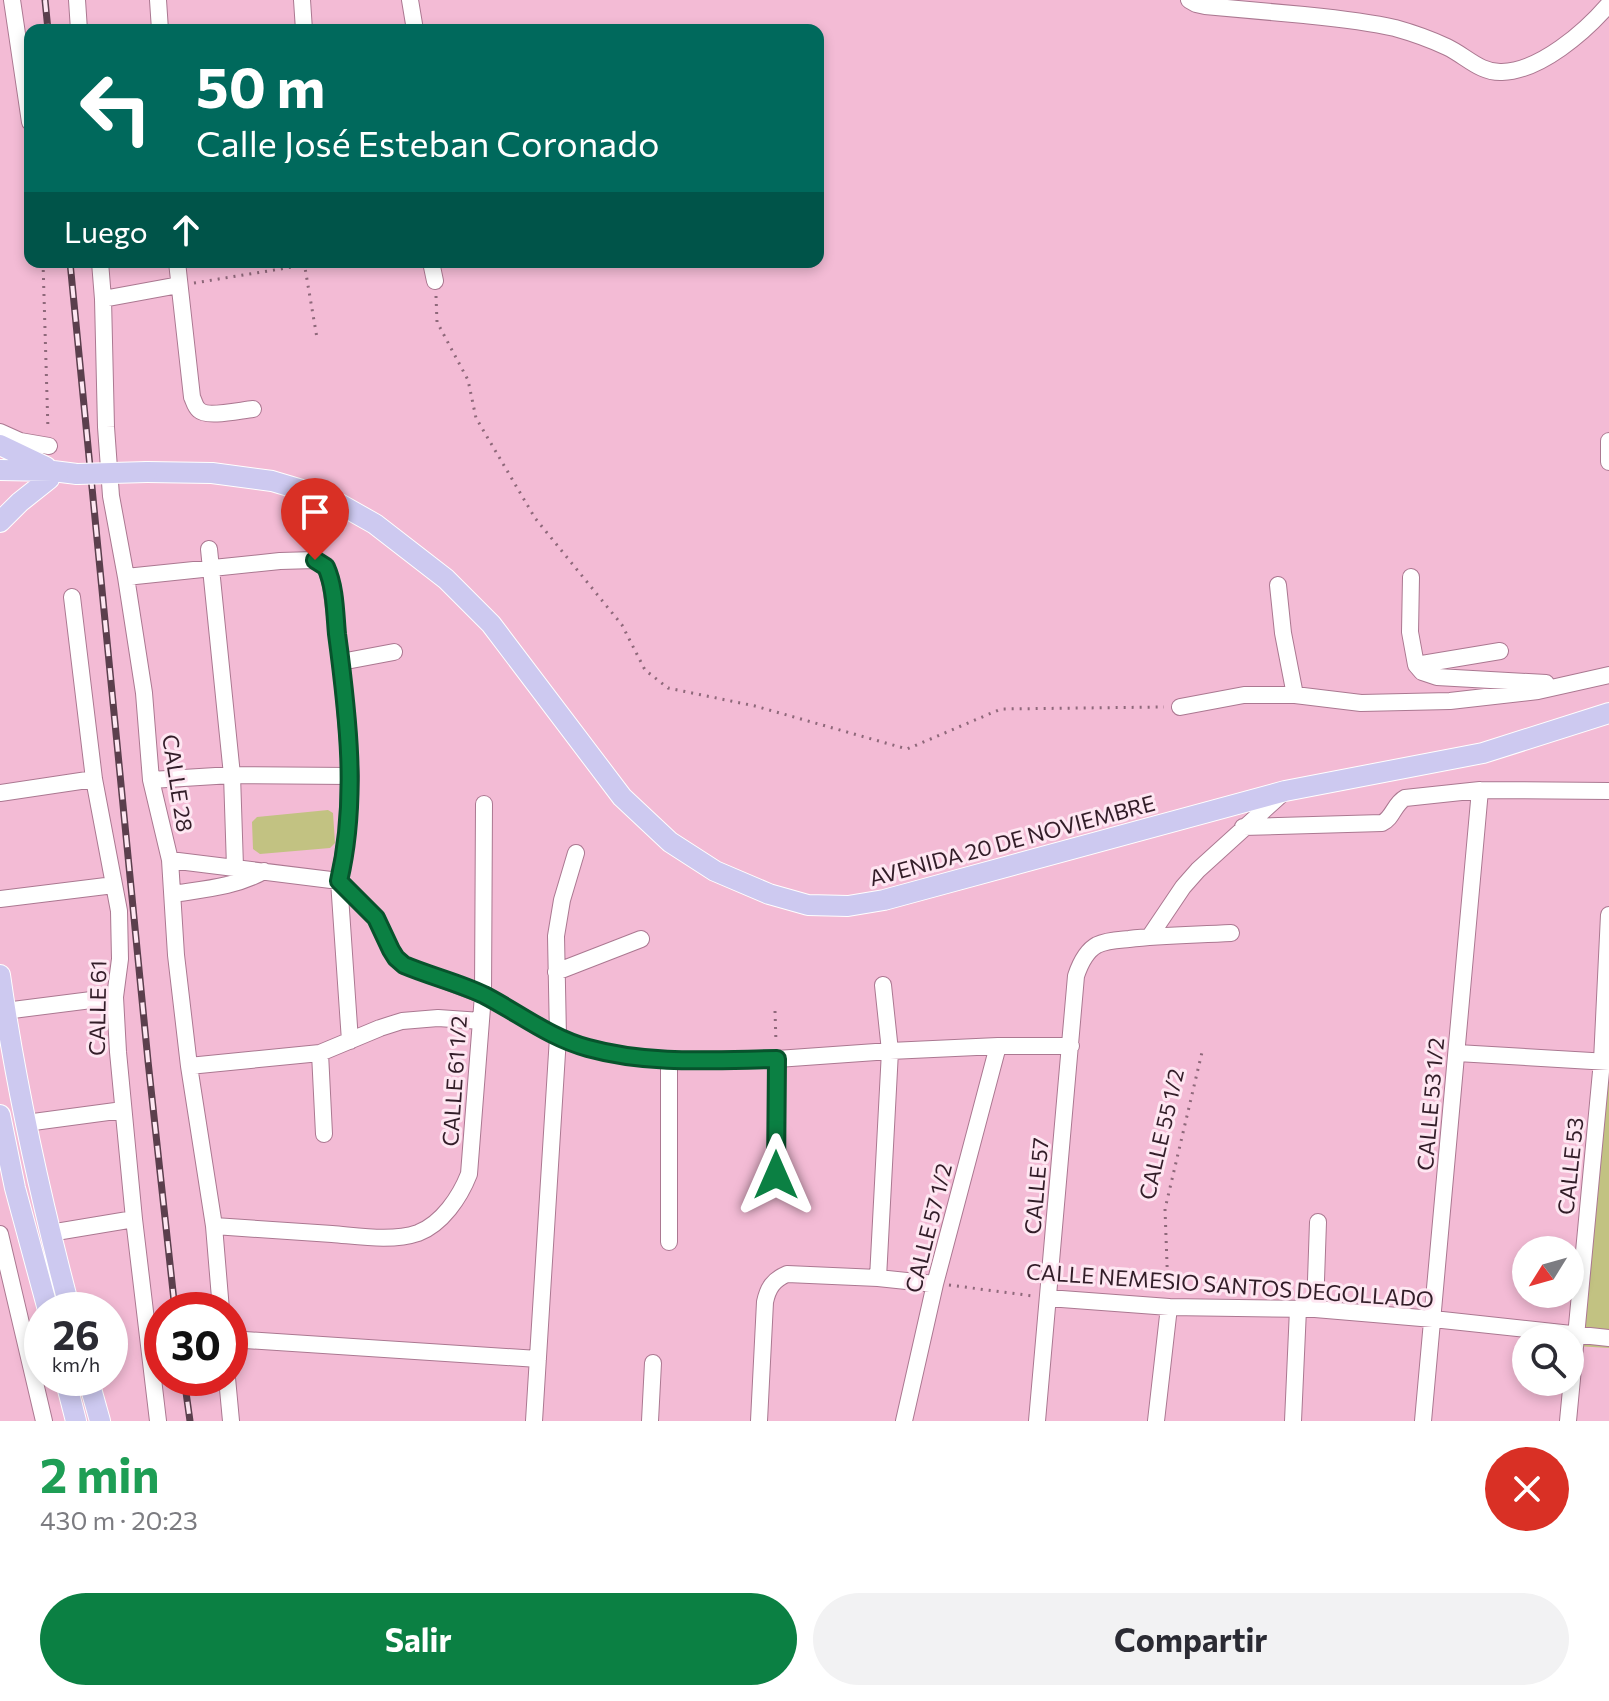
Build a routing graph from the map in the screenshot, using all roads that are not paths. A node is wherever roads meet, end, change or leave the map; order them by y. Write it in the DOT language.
graph roads {
  1 [pos="77,0"];
  2 [pos="158,0"];
  3 [pos="302,0"];
  4 [pos="410,0"];
  5 [pos="1189,0"];
  6 [pos="8,4"];
  7 [pos="1609,4"];
  8 [pos="79,24"];
  9 [pos="160,24"];
  10 [pos="304,24"];
  11 [pos="414,24"];
  12 [pos="24,90"];
  13 [pos="100,268"];
  14 [pos="178,268"];
  15 [pos="432,268"];
  16 [pos="435,281"];
  17 [pos="179,285"];
  18 [pos="103,299"];
  19 [pos="253,409"];
  20 [pos="0,432"];
  21 [pos="1609,444"];
  22 [pos="0,445"];
  23 [pos="49,446"];
  24 [pos="1609,462"];
  25 [pos="0,470"];
  26 [pos="61,474"];
  27 [pos="0,483"];
  28 [pos="0,522"];
  29 [pos="209,549"];
  30 [pos="212,568"];
  31 [pos="126,577"];
  32 [pos="1411,577"];
  33 [pos="1278,585"];
  34 [pos="72,597"];
  35 [pos="1500,651"];
  36 [pos="394,652"];
  37 [pos="341,662"];
  38 [pos="1416,665"];
  39 [pos="1609,675"];
  40 [pos="1568,684"];
  41 [pos="1295,695"];
  42 [pos="1180,707"];
  43 [pos="1609,713"];
  44 [pos="232,775"];
  45 [pos="351,776"];
  46 [pos="94,779"];
  47 [pos="151,780"];
  48 [pos="1480,790"];
  49 [pos="1285,791"];
  50 [pos="1609,791"];
  51 [pos="0,793"];
  52 [pos="484,804"];
  53 [pos="1243,827"];
  54 [pos="576,853"];
  55 [pos="170,860"];
  56 [pos="235,867"];
  57 [pos="264,871"];
  58 [pos="339,881"];
  59 [pos="114,885"];
  60 [pos="173,894"];
  61 [pos="0,899"];
  62 [pos="1609,915"];
  63 [pos="1231,933"];
  64 [pos="1150,936"];
  65 [pos="641,939"];
  66 [pos="556,972"];
  67 [pos="0,975"];
  68 [pos="883,985"];
  69 [pos="483,995"];
  70 [pos="115,997"];
  71 [pos="4,1021"];
  72 [pos="481,1021"];
  73 [pos="558,1037"];
  74 [pos="350,1041"];
  75 [pos="998,1046"];
  76 [pos="1071,1046"];
  77 [pos="890,1051"];
  78 [pos="320,1053"];
  79 [pos="1457,1053"];
  80 [pos="777,1059"];
  81 [pos="669,1060"];
  82 [pos="1606,1061"];
  83 [pos="189,1066"];
  84 [pos="123,1110"];
  85 [pos="0,1115"];
  86 [pos="26,1123"];
  87 [pos="324,1134"];
  88 [pos="776,1175"];
  89 [pos="134,1219"];
  90 [pos="1318,1222"];
  91 [pos="214,1226"];
  92 [pos="50,1233"];
  93 [pos="0,1234"];
  94 [pos="669,1242"];
  95 [pos="878,1278"];
  96 [pos="935,1284"];
  97 [pos="43,1292"];
  98 [pos="65,1292"];
  99 [pos="220,1292"];
  100 [pos="1048,1298"];
  101 [pos="1169,1307"];
  102 [pos="1307,1309"];
  103 [pos="1433,1319"];
  104 [pos="1576,1324"];
  105 [pos="1512,1327"];
  106 [pos="1584,1334"];
  107 [pos="1609,1338"];
  108 [pos="248,1340"];
  109 [pos="538,1359"];
  110 [pos="653,1363"];
  111 [pos="70,1396"];
  112 [pos="93,1396"];
  113 [pos="229,1396"];
  114 [pos="1570,1396"];
  115 [pos="44,1421"];
  116 [pos="76,1421"];
  117 [pos="100,1421"];
  118 [pos="158,1421"];
  119 [pos="231,1421"];
  120 [pos="534,1421"];
  121 [pos="650,1421"];
  122 [pos="759,1421"];
  123 [pos="904,1421"];
  124 [pos="1037,1421"];
  125 [pos="1156,1421"];
  126 [pos="1293,1421"];
  127 [pos="1423,1421"];
  128 [pos="1568,1421"];
  1 -- 8 [label="street"];
  2 -- 9 [label="street"];
  3 -- 10 [label="street"];
  4 -- 11 [label="street"];
  5 -- 7 [label="street"];
  6 -- 12 [label="street"];
  13 -- 18 [label="street, CALLE 28"];
  14 -- 17 [label="street"];
  15 -- 16 [label="street"];
  17 -- 18 [label="street"];
  17 -- 19 [label="street"];
  18 -- 31 [label="street, CALLE 28"];
  20 -- 23 [label="street"];
  21 -- 24 [label="street"];
  22 -- 26 [label="main road"];
  25 -- 26 [label="main road"];
  26 -- 27 [label="main road"];
  26 -- 28 [label="main road"];
  26 -- 49 [label="main road, AVENIDA 20 DE NOVIEMBRE, bridge"];
  29 -- 30 [label="street"];
  30 -- 31 [label="street"];
  30 -- 37 [label="street"];
  30 -- 44 [label="street"];
  31 -- 47 [label="street, CALLE 28"];
  32 -- 38 [label="street"];
  33 -- 41 [label="street"];
  34 -- 46 [label="street, CALLE 61"];
  35 -- 38 [label="street"];
  36 -- 37 [label="street"];
  37 -- 45 [label="street"];
  38 -- 40 [label="street"];
  39 -- 40 [label="street"];
  40 -- 41 [label="street"];
  41 -- 42 [label="street"];
  43 -- 49 [label="main road, AVENIDA 20 DE NOVIEMBRE"];
  44 -- 45 [label="street"];
  44 -- 47 [label="street"];
  44 -- 56 [label="street"];
  45 -- 58 [label="street"];
  46 -- 51 [label="street"];
  46 -- 59 [label="street, CALLE 61"];
  47 -- 55 [label="street, CALLE 28"];
  48 -- 50 [label="street"];
  48 -- 53 [label="street"];
  48 -- 79 [label="street, CALLE 53 1/2"];
  49 -- 53 [label="street"];
  52 -- 69 [label="street, CALLE 61 1/2"];
  53 -- 64 [label="street"];
  54 -- 66 [label="street"];
  55 -- 56 [label="street"];
  55 -- 60 [label="street, CALLE 28"];
  56 -- 57 [label="street"];
  57 -- 58 [label="street"];
  57 -- 60 [label="street"];
  58 -- 69 [label="street"];
  58 -- 74 [label="street"];
  59 -- 61 [label="street"];
  59 -- 70 [label="street, CALLE 61"];
  60 -- 83 [label="street, CALLE 28"];
  62 -- 82 [label="street, CALLE 53"];
  63 -- 64 [label="street"];
  64 -- 76 [label="street, CALLE 57"];
  65 -- 66 [label="street"];
  66 -- 73 [label="street"];
  67 -- 71 [label="main road"];
  68 -- 77 [label="street, CALLE 57 1/2"];
  69 -- 72 [label="street, CALLE 61 1/2"];
  69 -- 73 [label="street"];
  70 -- 71 [label="street"];
  70 -- 84 [label="street, CALLE 61"];
  71 -- 86 [label="main road"];
  72 -- 74 [label="street"];
  72 -- 91 [label="street, CALLE 61 1/2"];
  73 -- 81 [label="street"];
  73 -- 109 [label="street"];
  74 -- 78 [label="street"];
  75 -- 76 [label="street"];
  75 -- 77 [label="street"];
  75 -- 96 [label="street, CALLE 57 1/2"];
  76 -- 100 [label="street, CALLE 57"];
  77 -- 80 [label="street"];
  77 -- 95 [label="street, CALLE 57 1/2"];
  78 -- 83 [label="street"];
  78 -- 87 [label="street"];
  79 -- 82 [label="street"];
  79 -- 103 [label="street, CALLE 53 1/2"];
  80 -- 81 [label="street"];
  80 -- 88 [label="street"];
  81 -- 94 [label="street"];
  82 -- 104 [label="street, CALLE 53"];
  83 -- 91 [label="street, CALLE 28"];
  84 -- 86 [label="street"];
  84 -- 89 [label="street, CALLE 61"];
  85 -- 97 [label="main road"];
  86 -- 92 [label="main road"];
  89 -- 92 [label="street"];
  89 -- 118 [label="street, CALLE 61"];
  90 -- 102 [label="street"];
  91 -- 99 [label="street, CALLE 28"];
  92 -- 98 [label="main road"];
  93 -- 115 [label="street"];
  95 -- 96 [label="street"];
  95 -- 122 [label="street"];
  96 -- 123 [label="street, CALLE 57 1/2"];
  100 -- 101 [label="street, CALLE NEMESIO SANTOS DEGOLLADO"];
  100 -- 124 [label="street, CALLE 57"];
  101 -- 102 [label="street, CALLE NEMESIO SANTOS DEGOLLADO"];
  101 -- 125 [label="street"];
  102 -- 103 [label="street, CALLE NEMESIO SANTOS DEGOLLADO"];
  102 -- 126 [label="street"];
  103 -- 105 [label="street, CALLE NEMESIO SANTOS DEGOLLADO"];
  103 -- 127 [label="street, CALLE 53 1/2"];
  106 -- 107 [label="street, CALLE NEMESIO SANTOS DEGOLLADO"];
  108 -- 109 [label="street"];
  109 -- 120 [label="street"];
  110 -- 121 [label="street"];
  111 -- 116 [label="main road"];
  112 -- 117 [label="main road"];
  113 -- 119 [label="street"];
  114 -- 128 [label="street, CALLE 53"];
}
